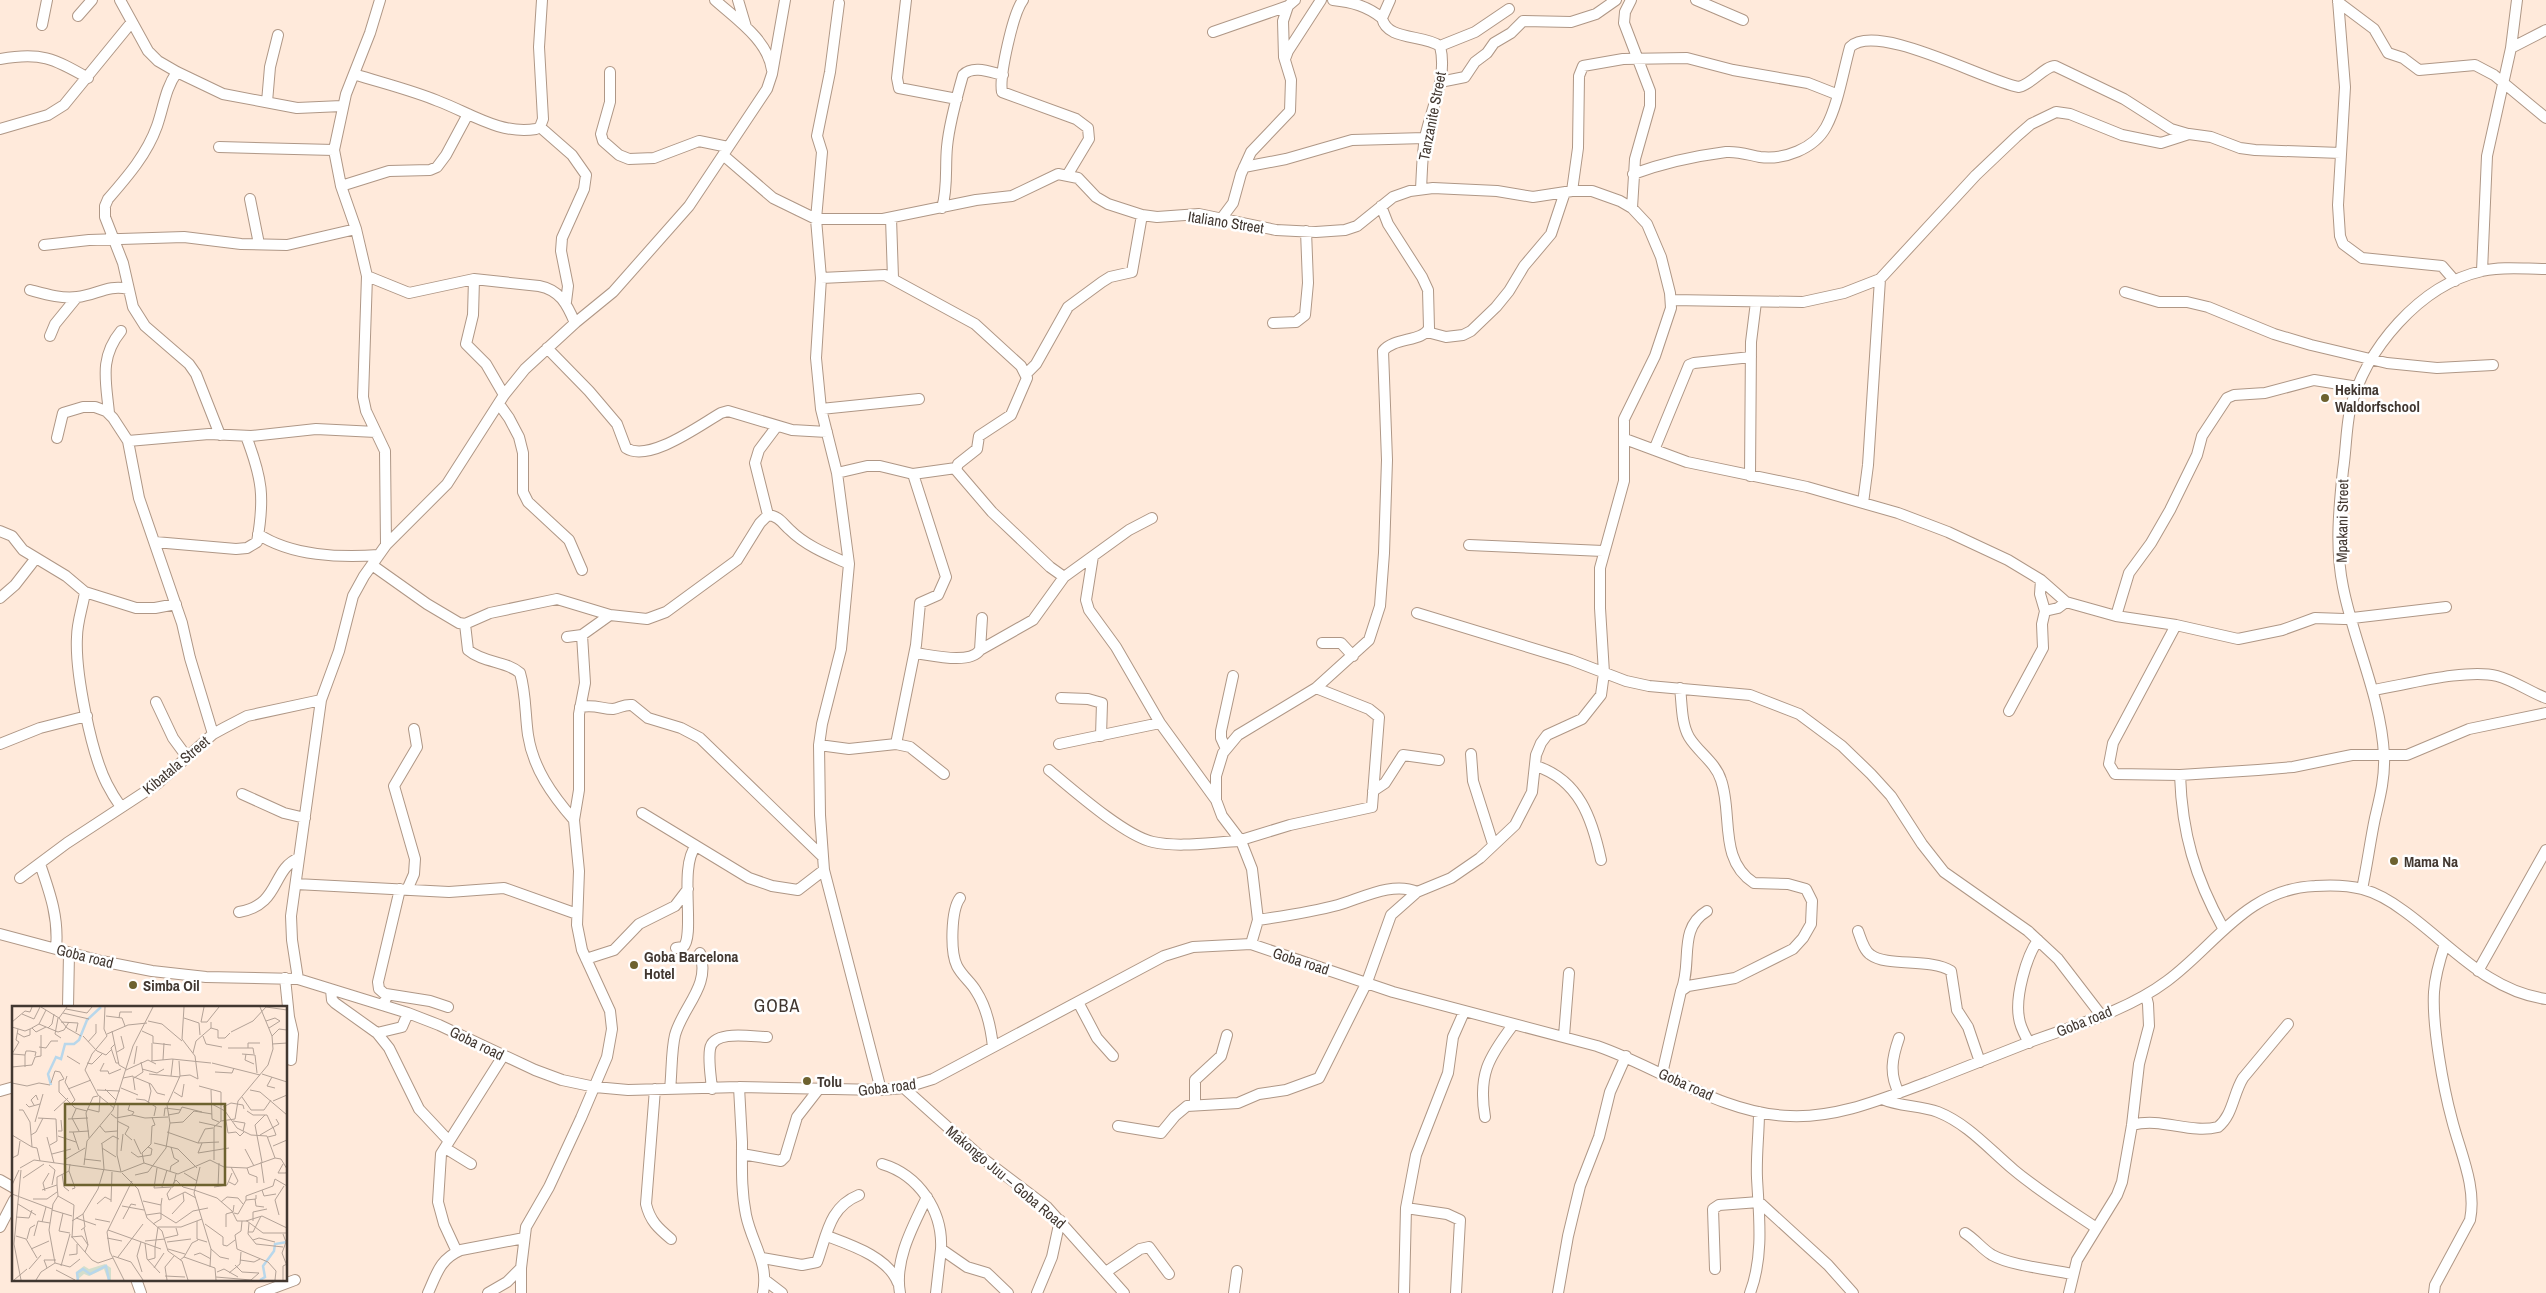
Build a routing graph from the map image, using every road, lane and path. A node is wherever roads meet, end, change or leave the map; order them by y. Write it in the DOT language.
graph roads {
  1 [pos="47,0"];
  2 [pos="92,0"];
  3 [pos="120,0"];
  4 [pos="380,0"];
  5 [pos="542,0"];
  6 [pos="715,0"];
  7 [pos="738,0"];
  8 [pos="785,0"];
  9 [pos="906,0"];
  10 [pos="1022,0"];
  11 [pos="1321,0"];
  12 [pos="1333,0"];
  13 [pos="1390,0"];
  14 [pos="1616,0"];
  15 [pos="1631,0"];
  16 [pos="1696,0"];
  17 [pos="2517,0"];
  18 [pos="2338,1"];
  19 [pos="839,3"];
  20 [pos="1291,3"];
  21 [pos="1509,9"];
  22 [pos="78,16"];
  23 [pos="1382,18"];
  24 [pos="1742,20"];
  25 [pos="131,24"];
  26 [pos="42,25"];
  27 [pos="746,28"];
  28 [pos="2546,30"];
  29 [pos="1213,32"];
  30 [pos="278,35"];
  31 [pos="1440,46"];
  32 [pos="2511,48"];
  33 [pos="0,59"];
  34 [pos="1639,59"];
  35 [pos="1285,60"];
  36 [pos="177,72"];
  37 [pos="610,72"];
  38 [pos="354,74"];
  39 [pos="772,74"];
  40 [pos="1003,75"];
  41 [pos="88,78"];
  42 [pos="1440,82"];
  43 [pos="2503,84"];
  44 [pos="1836,94"];
  45 [pos="958,99"];
  46 [pos="267,102"];
  47 [pos="342,106"];
  48 [pos="468,114"];
  49 [pos="2546,118"];
  50 [pos="540,127"];
  51 [pos="0,129"];
  52 [pos="2189,134"];
  53 [pos="1425,138"];
  54 [pos="219,147"];
  55 [pos="334,150"];
  56 [pos="726,151"];
  57 [pos="2341,153"];
  58 [pos="1244,167"];
  59 [pos="1068,174"];
  60 [pos="1633,174"];
  61 [pos="341,186"];
  62 [pos="1421,189"];
  63 [pos="1568,192"];
  64 [pos="250,199"];
  65 [pos="1381,206"];
  66 [pos="942,208"];
  67 [pos="1632,208"];
  68 [pos="1142,215"];
  69 [pos="891,218"];
  70 [pos="816,219"];
  71 [pos="1221,219"];
  72 [pos="356,229"];
  73 [pos="1306,231"];
  74 [pos="114,240"];
  75 [pos="259,244"];
  76 [pos="44,245"];
  77 [pos="2546,269"];
  78 [pos="2482,271"];
  79 [pos="367,276"];
  80 [pos="474,278"];
  81 [pos="821,278"];
  82 [pos="893,278"];
  83 [pos="1880,280"];
  84 [pos="2455,281"];
  85 [pos="128,289"];
  86 [pos="30,290"];
  87 [pos="2125,292"];
  88 [pos="77,297"];
  89 [pos="1671,300"];
  90 [pos="566,302"];
  91 [pos="1756,302"];
  92 [pos="575,323"];
  93 [pos="1274,323"];
  94 [pos="121,331"];
  95 [pos="1427,332"];
  96 [pos="50,336"];
  97 [pos="547,348"];
  98 [pos="1751,357"];
  99 [pos="2372,360"];
  100 [pos="2493,365"];
  101 [pos="1026,374"];
  102 [pos="2358,387"];
  103 [pos="504,395"];
  104 [pos="919,399"];
  105 [pos="498,404"];
  106 [pos="821,409"];
  107 [pos="108,413"];
  108 [pos="778,426"];
  109 [pos="376,432"];
  110 [pos="827,432"];
  111 [pos="220,435"];
  112 [pos="246,436"];
  113 [pos="57,438"];
  114 [pos="1625,439"];
  115 [pos="128,441"];
  116 [pos="1654,450"];
  117 [pos="956,468"];
  118 [pos="836,473"];
  119 [pos="913,474"];
  120 [pos="1750,476"];
  121 [pos="1863,502"];
  122 [pos="768,515"];
  123 [pos="1152,518"];
  124 [pos="0,531"];
  125 [pos="258,534"];
  126 [pos="155,542"];
  127 [pos="386,545"];
  128 [pos="1470,545"];
  129 [pos="1603,551"];
  130 [pos="379,555"];
  131 [pos="1093,556"];
  132 [pos="36,558"];
  133 [pos="849,564"];
  134 [pos="372,565"];
  135 [pos="582,570"];
  136 [pos="1064,577"];
  137 [pos="2041,580"];
  138 [pos="85,592"];
  139 [pos="0,598"];
  140 [pos="2066,602"];
  141 [pos="176,604"];
  142 [pos="2446,606"];
  143 [pos="2045,611"];
  144 [pos="1417,613"];
  145 [pos="610,615"];
  146 [pos="2116,616"];
  147 [pos="982,618"];
  148 [pos="2352,618"];
  149 [pos="465,624"];
  150 [pos="2176,625"];
  151 [pos="582,636"];
  152 [pos="567,637"];
  153 [pos="1322,643"];
  154 [pos="980,650"];
  155 [pos="915,653"];
  156 [pos="1354,656"];
  157 [pos="1604,673"];
  158 [pos="1233,676"];
  159 [pos="1316,688"];
  160 [pos="1680,688"];
  161 [pos="2373,690"];
  162 [pos="1061,698"];
  163 [pos="2546,698"];
  164 [pos="321,700"];
  165 [pos="156,702"];
  166 [pos="580,707"];
  167 [pos="2009,711"];
  168 [pos="2546,713"];
  169 [pos="88,716"];
  170 [pos="1160,723"];
  171 [pos="414,729"];
  172 [pos="213,734"];
  173 [pos="1101,736"];
  174 [pos="0,744"];
  175 [pos="896,744"];
  176 [pos="1059,744"];
  177 [pos="819,745"];
  178 [pos="1226,749"];
  179 [pos="1471,754"];
  180 [pos="2384,754"];
  181 [pos="187,757"];
  182 [pos="1439,760"];
  183 [pos="1536,766"];
  184 [pos="1049,770"];
  185 [pos="944,774"];
  186 [pos="2180,775"];
  187 [pos="1373,791"];
  188 [pos="242,794"];
  189 [pos="1216,800"];
  190 [pos="121,808"];
  191 [pos="642,813"];
  192 [pos="305,818"];
  193 [pos="574,820"];
  194 [pos="1241,840"];
  195 [pos="1493,844"];
  196 [pos="696,846"];
  197 [pos="2546,850"];
  198 [pos="823,857"];
  199 [pos="299,858"];
  200 [pos="1601,860"];
  201 [pos="40,864"];
  202 [pos="824,870"];
  203 [pos="20,878"];
  204 [pos="296,884"];
  205 [pos="404,889"];
  206 [pos="688,889"];
  207 [pos="2362,889"];
  208 [pos="1417,892"];
  209 [pos="960,898"];
  210 [pos="1708,911"];
  211 [pos="240,912"];
  212 [pos="577,914"];
  213 [pos="1258,920"];
  214 [pos="2223,928"];
  215 [pos="1858,932"];
  216 [pos="0,934"];
  217 [pos="2038,940"];
  218 [pos="1251,944"];
  219 [pos="2445,944"];
  220 [pos="676,948"];
  221 [pos="56,949"];
  222 [pos="69,952"];
  223 [pos="700,953"];
  224 [pos="586,959"];
  225 [pos="2478,971"];
  226 [pos="1569,973"];
  227 [pos="286,978"];
  228 [pos="298,979"];
  229 [pos="1367,982"];
  230 [pos="331,990"];
  231 [pos="1681,990"];
  232 [pos="386,994"];
  233 [pos="2146,996"];
  234 [pos="2546,999"];
  235 [pos="1078,1002"];
  236 [pos="68,1006"];
  237 [pos="287,1006"];
  238 [pos="383,1006"];
  239 [pos="448,1007"];
  240 [pos="1464,1012"];
  241 [pos="408,1013"];
  242 [pos="2101,1015"];
  243 [pos="288,1017"];
  244 [pos="2288,1024"];
  245 [pos="1513,1025"];
  246 [pos="377,1033"];
  247 [pos="1227,1035"];
  248 [pos="1564,1036"];
  249 [pos="767,1037"];
  250 [pos="1899,1038"];
  251 [pos="2029,1043"];
  252 [pos="994,1047"];
  253 [pos="503,1056"];
  254 [pos="1113,1056"];
  255 [pos="1626,1056"];
  256 [pos="291,1060"];
  257 [pos="1980,1062"];
  258 [pos="1662,1074"];
  259 [pos="595,1087"];
  260 [pos="739,1087"];
  261 [pos="904,1088"];
  262 [pos="655,1089"];
  263 [pos="670,1089"];
  264 [pos="712,1089"];
  265 [pos="818,1090"];
  266 [pos="881,1090"];
  267 [pos="1899,1093"];
  268 [pos="1882,1099"];
  269 [pos="1195,1104"];
  270 [pos="1759,1112"];
  271 [pos="1485,1117"];
  272 [pos="2132,1125"];
  273 [pos="1118,1126"];
  274 [pos="447,1145"];
  275 [pos="742,1154"];
  276 [pos="471,1164"];
  277 [pos="882,1164"];
  278 [pos="0,1180"];
  279 [pos="12,1187"];
  280 [pos="859,1195"];
  281 [pos="927,1197"];
  282 [pos="1759,1202"];
  283 [pos="12,1204"];
  284 [pos="1406,1208"];
  285 [pos="1060,1220"];
  286 [pos="0,1227"];
  287 [pos="2095,1227"];
  288 [pos="1965,1233"];
  289 [pos="826,1236"];
  290 [pos="524,1238"];
  291 [pos="671,1239"];
  292 [pos="941,1249"];
  293 [pos="457,1252"];
  294 [pos="762,1258"];
  295 [pos="521,1268"];
  296 [pos="1715,1269"];
  297 [pos="1237,1270"];
  298 [pos="1106,1272"];
  299 [pos="1169,1274"];
  300 [pos="2072,1274"];
  301 [pos="136,1280"];
  302 [pos="295,1280"];
  303 [pos="765,1280"];
  304 [pos="899,1288"];
  305 [pos="141,1293"];
  306 [pos="260,1293"];
  307 [pos="428,1293"];
  308 [pos="488,1293"];
  309 [pos="521,1293"];
  310 [pos="763,1293"];
  311 [pos="782,1293"];
  312 [pos="936,1293"];
  313 [pos="1008,1293"];
  314 [pos="1037,1293"];
  315 [pos="1124,1293"];
  316 [pos="1234,1293"];
  317 [pos="1404,1293"];
  318 [pos="1456,1293"];
  319 [pos="1558,1293"];
  320 [pos="1750,1293"];
  321 [pos="1853,1293"];
  322 [pos="2069,1293"];
  323 [pos="2434,1293"];
  1 -- 26 [label="street"];
  2 -- 22 [label="street"];
  3 -- 25 [label="street"];
  4 -- 38 [label="street"];
  5 -- 50 [label="street"];
  6 -- 27 [label="street"];
  7 -- 27 [label="street"];
  8 -- 39 [label="street"];
  9 -- 45 [label="street"];
  10 -- 40 [label="street"];
  11 -- 35 [label="street"];
  12 -- 23 [label="street"];
  13 -- 23 [label="street"];
  14 -- 42 [label="street"];
  15 -- 34 [label="street"];
  16 -- 24 [label="street"];
  17 -- 32 [label="street"];
  18 -- 43 [label="street"];
  18 -- 57 [label="street"];
  19 -- 70 [label="street"];
  20 -- 29 [label="street"];
  20 -- 35 [label="street"];
  21 -- 31 [label="street"];
  23 -- 31 [label="street"];
  25 -- 36 [label="street"];
  25 -- 41 [label="street"];
  27 -- 39 [label="street"];
  28 -- 32 [label="street"];
  30 -- 46 [label="street"];
  31 -- 42 [label="street, Tanzanite Street"];
  32 -- 43 [label="street"];
  33 -- 41 [label="street"];
  34 -- 44 [label="street"];
  34 -- 60 [label="street"];
  34 -- 63 [label="street"];
  35 -- 58 [label="street"];
  36 -- 46 [label="street"];
  36 -- 74 [label="street"];
  37 -- 56 [label="street"];
  38 -- 47 [label="street"];
  38 -- 48 [label="street"];
  39 -- 56 [label="street"];
  40 -- 45 [label="street"];
  40 -- 59 [label="street"];
  41 -- 51 [label="street"];
  42 -- 53 [label="street, Tanzanite Street"];
  43 -- 49 [label="street"];
  43 -- 78 [label="street"];
  44 -- 52 [label="street"];
  44 -- 60 [label="street"];
  45 -- 66 [label="street"];
  46 -- 47 [label="street"];
  47 -- 55 [label="street"];
  48 -- 50 [label="street"];
  48 -- 61 [label="street"];
  50 -- 90 [label="street"];
  52 -- 57 [label="street"];
  52 -- 83 [label="street"];
  53 -- 58 [label="street"];
  53 -- 62 [label="street, Tanzanite Street"];
  54 -- 55 [label="street"];
  55 -- 61 [label="street"];
  56 -- 70 [label="street"];
  56 -- 92 [label="street"];
  57 -- 84 [label="street"];
  58 -- 71 [label="street"];
  59 -- 66 [label="street"];
  59 -- 68 [label="street, Italiano Street"];
  60 -- 67 [label="street"];
  61 -- 72 [label="street"];
  62 -- 63 [label="street, Italiano Street"];
  62 -- 65 [label="street, Italiano Street"];
  63 -- 67 [label="street, Italiano Street"];
  63 -- 95 [label="street"];
  64 -- 75 [label="street"];
  65 -- 73 [label="street, Italiano Street"];
  65 -- 95 [label="street"];
  66 -- 69 [label="street"];
  67 -- 89 [label="street"];
  68 -- 71 [label="street, Italiano Street"];
  68 -- 101 [label="street"];
  69 -- 70 [label="street"];
  69 -- 82 [label="street"];
  70 -- 81 [label="street"];
  71 -- 73 [label="street, Italiano Street"];
  72 -- 75 [label="street"];
  72 -- 79 [label="street"];
  73 -- 93 [label="street"];
  74 -- 75 [label="street"];
  74 -- 76 [label="street"];
  74 -- 85 [label="street"];
  77 -- 78 [label="street, Mpakani Street"];
  78 -- 84 [label="street, Mpakani Street"];
  79 -- 80 [label="street"];
  79 -- 109 [label="street"];
  80 -- 90 [label="street"];
  80 -- 103 [label="street"];
  81 -- 82 [label="street"];
  81 -- 106 [label="street"];
  82 -- 101 [label="street"];
  83 -- 91 [label="street"];
  83 -- 121 [label="street"];
  84 -- 99 [label="street, Mpakani Street"];
  85 -- 88 [label="street"];
  85 -- 111 [label="street"];
  86 -- 88 [label="street"];
  87 -- 99 [label="street"];
  88 -- 96 [label="street"];
  89 -- 91 [label="street"];
  89 -- 114 [label="street"];
  90 -- 92 [label="street"];
  91 -- 98 [label="street"];
  92 -- 97 [label="street"];
  94 -- 107 [label="street"];
  95 -- 156 [label="street"];
  97 -- 103 [label="street"];
  97 -- 108 [label="street"];
  98 -- 116 [label="street"];
  98 -- 120 [label="street"];
  99 -- 100 [label="street"];
  99 -- 102 [label="street, Mpakani Street"];
  101 -- 117 [label="street"];
  102 -- 146 [label="street"];
  102 -- 148 [label="street, Mpakani Street"];
  103 -- 105 [label="street"];
  104 -- 106 [label="street"];
  105 -- 127 [label="street"];
  105 -- 135 [label="street"];
  106 -- 110 [label="street"];
  107 -- 113 [label="street"];
  107 -- 115 [label="street"];
  108 -- 110 [label="street"];
  108 -- 122 [label="street"];
  109 -- 112 [label="street"];
  109 -- 127 [label="street"];
  110 -- 118 [label="street"];
  111 -- 112 [label="street"];
  111 -- 115 [label="street"];
  112 -- 125 [label="street"];
  114 -- 116 [label="street"];
  114 -- 129 [label="street"];
  115 -- 126 [label="street"];
  116 -- 120 [label="street"];
  117 -- 119 [label="street"];
  117 -- 136 [label="street"];
  118 -- 119 [label="street"];
  118 -- 133 [label="street"];
  119 -- 155 [label="street"];
  120 -- 121 [label="street"];
  121 -- 137 [label="street"];
  122 -- 133 [label="street"];
  122 -- 145 [label="street"];
  123 -- 131 [label="street"];
  124 -- 132 [label="street"];
  125 -- 126 [label="street"];
  125 -- 130 [label="street"];
  126 -- 141 [label="street"];
  127 -- 130 [label="street"];
  128 -- 129 [label="street"];
  129 -- 157 [label="street"];
  130 -- 134 [label="street"];
  131 -- 136 [label="street"];
  131 -- 170 [label="street"];
  132 -- 138 [label="street"];
  132 -- 139 [label="street"];
  133 -- 177 [label="street"];
  134 -- 149 [label="street"];
  134 -- 164 [label="street"];
  136 -- 154 [label="street"];
  137 -- 140 [label="street"];
  137 -- 143 [label="street"];
  138 -- 141 [label="street"];
  138 -- 169 [label="street"];
  140 -- 143 [label="street"];
  140 -- 146 [label="street"];
  141 -- 172 [label="street"];
  142 -- 148 [label="street"];
  143 -- 167 [label="street"];
  144 -- 157 [label="street"];
  145 -- 149 [label="street"];
  145 -- 151 [label="street"];
  146 -- 150 [label="street"];
  147 -- 154 [label="street"];
  148 -- 150 [label="street"];
  148 -- 161 [label="street, Mpakani Street"];
  149 -- 193 [label="street"];
  150 -- 186 [label="street"];
  151 -- 152 [label="street"];
  151 -- 166 [label="street"];
  153 -- 156 [label="street"];
  154 -- 155 [label="street"];
  155 -- 175 [label="street"];
  156 -- 159 [label="street"];
  157 -- 160 [label="street"];
  157 -- 183 [label="street"];
  158 -- 178 [label="street"];
  159 -- 178 [label="street"];
  159 -- 187 [label="street"];
  160 -- 217 [label="street"];
  160 -- 231 [label="street"];
  161 -- 163 [label="street"];
  161 -- 180 [label="street, Mpakani Street"];
  162 -- 173 [label="street"];
  164 -- 172 [label="street, Kibatala Street"];
  164 -- 192 [label="street"];
  165 -- 181 [label="street"];
  166 -- 193 [label="street"];
  166 -- 198 [label="street"];
  168 -- 180 [label="street"];
  169 -- 174 [label="street"];
  169 -- 190 [label="street"];
  170 -- 173 [label="street"];
  170 -- 189 [label="street"];
  171 -- 205 [label="street"];
  172 -- 181 [label="street, Kibatala Street"];
  173 -- 176 [label="street"];
  175 -- 177 [label="street"];
  175 -- 185 [label="street"];
  177 -- 198 [label="street"];
  178 -- 189 [label="street"];
  179 -- 195 [label="street"];
  180 -- 186 [label="street"];
  180 -- 207 [label="street, Mpakani Street"];
  181 -- 190 [label="street, Kibatala Street"];
  182 -- 187 [label="street"];
  183 -- 195 [label="street"];
  183 -- 200 [label="street"];
  184 -- 194 [label="street"];
  186 -- 214 [label="street"];
  187 -- 194 [label="street"];
  188 -- 192 [label="street"];
  189 -- 194 [label="street"];
  190 -- 201 [label="street, Kibatala Street"];
  191 -- 196 [label="street"];
  192 -- 199 [label="street"];
  193 -- 212 [label="street"];
  194 -- 213 [label="street"];
  195 -- 208 [label="street"];
  196 -- 202 [label="street"];
  196 -- 206 [label="street"];
  197 -- 225 [label="street"];
  198 -- 202 [label="street"];
  199 -- 204 [label="street"];
  199 -- 211 [label="street"];
  201 -- 203 [label="street, Kibatala Street"];
  201 -- 221 [label="street"];
  202 -- 266 [label="street"];
  204 -- 205 [label="street"];
  204 -- 228 [label="street"];
  205 -- 212 [label="street"];
  205 -- 232 [label="street"];
  206 -- 220 [label="street"];
  206 -- 224 [label="street"];
  207 -- 214 [label="street, Goba road"];
  207 -- 219 [label="street, Goba road"];
  208 -- 213 [label="street"];
  208 -- 229 [label="street"];
  209 -- 252 [label="street"];
  210 -- 231 [label="street"];
  212 -- 224 [label="street"];
  213 -- 218 [label="street"];
  214 -- 233 [label="street, Goba road"];
  215 -- 257 [label="street"];
  216 -- 221 [label="street, Goba road"];
  217 -- 242 [label="street"];
  217 -- 251 [label="street"];
  218 -- 229 [label="street, Goba road"];
  218 -- 235 [label="street, Goba road"];
  219 -- 225 [label="street, Goba road"];
  219 -- 323 [label="street"];
  221 -- 222 [label="street, Goba road"];
  222 -- 227 [label="street, Goba road"];
  222 -- 236 [label="street"];
  223 -- 263 [label="street"];
  224 -- 259 [label="street"];
  225 -- 234 [label="street, Goba road"];
  226 -- 248 [label="street"];
  227 -- 228 [label="street, Goba road"];
  227 -- 237 [label="street"];
  228 -- 230 [label="street, Goba road"];
  229 -- 240 [label="street, Goba road"];
  229 -- 269 [label="street"];
  230 -- 238 [label="street, Goba road"];
  230 -- 246 [label="street"];
  231 -- 258 [label="street"];
  232 -- 238 [label="street"];
  232 -- 239 [label="street"];
  233 -- 242 [label="street, Goba road"];
  233 -- 272 [label="street"];
  235 -- 252 [label="street, Goba road"];
  235 -- 254 [label="street"];
  238 -- 241 [label="street, Goba road"];
  240 -- 245 [label="street, Goba road"];
  240 -- 284 [label="street"];
  241 -- 246 [label="street"];
  241 -- 253 [label="street, Goba road"];
  242 -- 251 [label="street, Goba road"];
  243 -- 256 [label="street"];
  244 -- 272 [label="street"];
  245 -- 248 [label="street, Goba road"];
  245 -- 271 [label="street"];
  246 -- 274 [label="street"];
  247 -- 269 [label="street"];
  248 -- 255 [label="street, Goba road"];
  249 -- 264 [label="street"];
  250 -- 267 [label="street"];
  251 -- 257 [label="street, Goba road"];
  252 -- 261 [label="street, Goba road"];
  253 -- 259 [label="street, Goba road"];
  253 -- 274 [label="street"];
  255 -- 258 [label="street, Goba road"];
  255 -- 319 [label="street"];
  257 -- 267 [label="street, Goba road"];
  258 -- 270 [label="street, Goba road"];
  259 -- 262 [label="street, Goba road"];
  259 -- 290 [label="street"];
  260 -- 264 [label="street, Goba road"];
  260 -- 265 [label="street, Goba road"];
  260 -- 275 [label="street"];
  261 -- 266 [label="street, Goba road"];
  261 -- 285 [label="street, Makongo Juu – Goba Road"];
  262 -- 263 [label="street, Goba road"];
  262 -- 291 [label="street"];
  263 -- 264 [label="street, Goba road"];
  265 -- 266 [label="street, Goba road"];
  265 -- 275 [label="street"];
  267 -- 268 [label="street, Goba road"];
  268 -- 270 [label="street, Goba road"];
  268 -- 287 [label="street"];
  269 -- 273 [label="street"];
  270 -- 282 [label="street"];
  272 -- 287 [label="street"];
  274 -- 276 [label="street"];
  274 -- 293 [label="street"];
  275 -- 294 [label="street"];
  277 -- 281 [label="street"];
  278 -- 279 [label="street"];
  280 -- 289 [label="street"];
  281 -- 292 [label="street"];
  281 -- 304 [label="street"];
  282 -- 296 [label="street"];
  282 -- 320 [label="street"];
  282 -- 321 [label="street"];
  283 -- 286 [label="street"];
  284 -- 317 [label="street"];
  284 -- 318 [label="street"];
  285 -- 298 [label="street, Makongo Juu – Goba Road"];
  285 -- 314 [label="street"];
  287 -- 300 [label="street"];
  288 -- 300 [label="street"];
  289 -- 294 [label="street"];
  289 -- 304 [label="street"];
  290 -- 293 [label="street"];
  290 -- 295 [label="street"];
  292 -- 312 [label="street"];
  292 -- 313 [label="street"];
  293 -- 307 [label="street"];
  294 -- 303 [label="street"];
  295 -- 308 [label="street"];
  295 -- 309 [label="street"];
  297 -- 316 [label="street"];
  298 -- 299 [label="street"];
  298 -- 315 [label="street, Makongo Juu – Goba Road"];
  300 -- 322 [label="street"];
  301 -- 305 [label="street"];
  302 -- 306 [label="street"];
  303 -- 310 [label="street"];
  303 -- 311 [label="street"];
}
